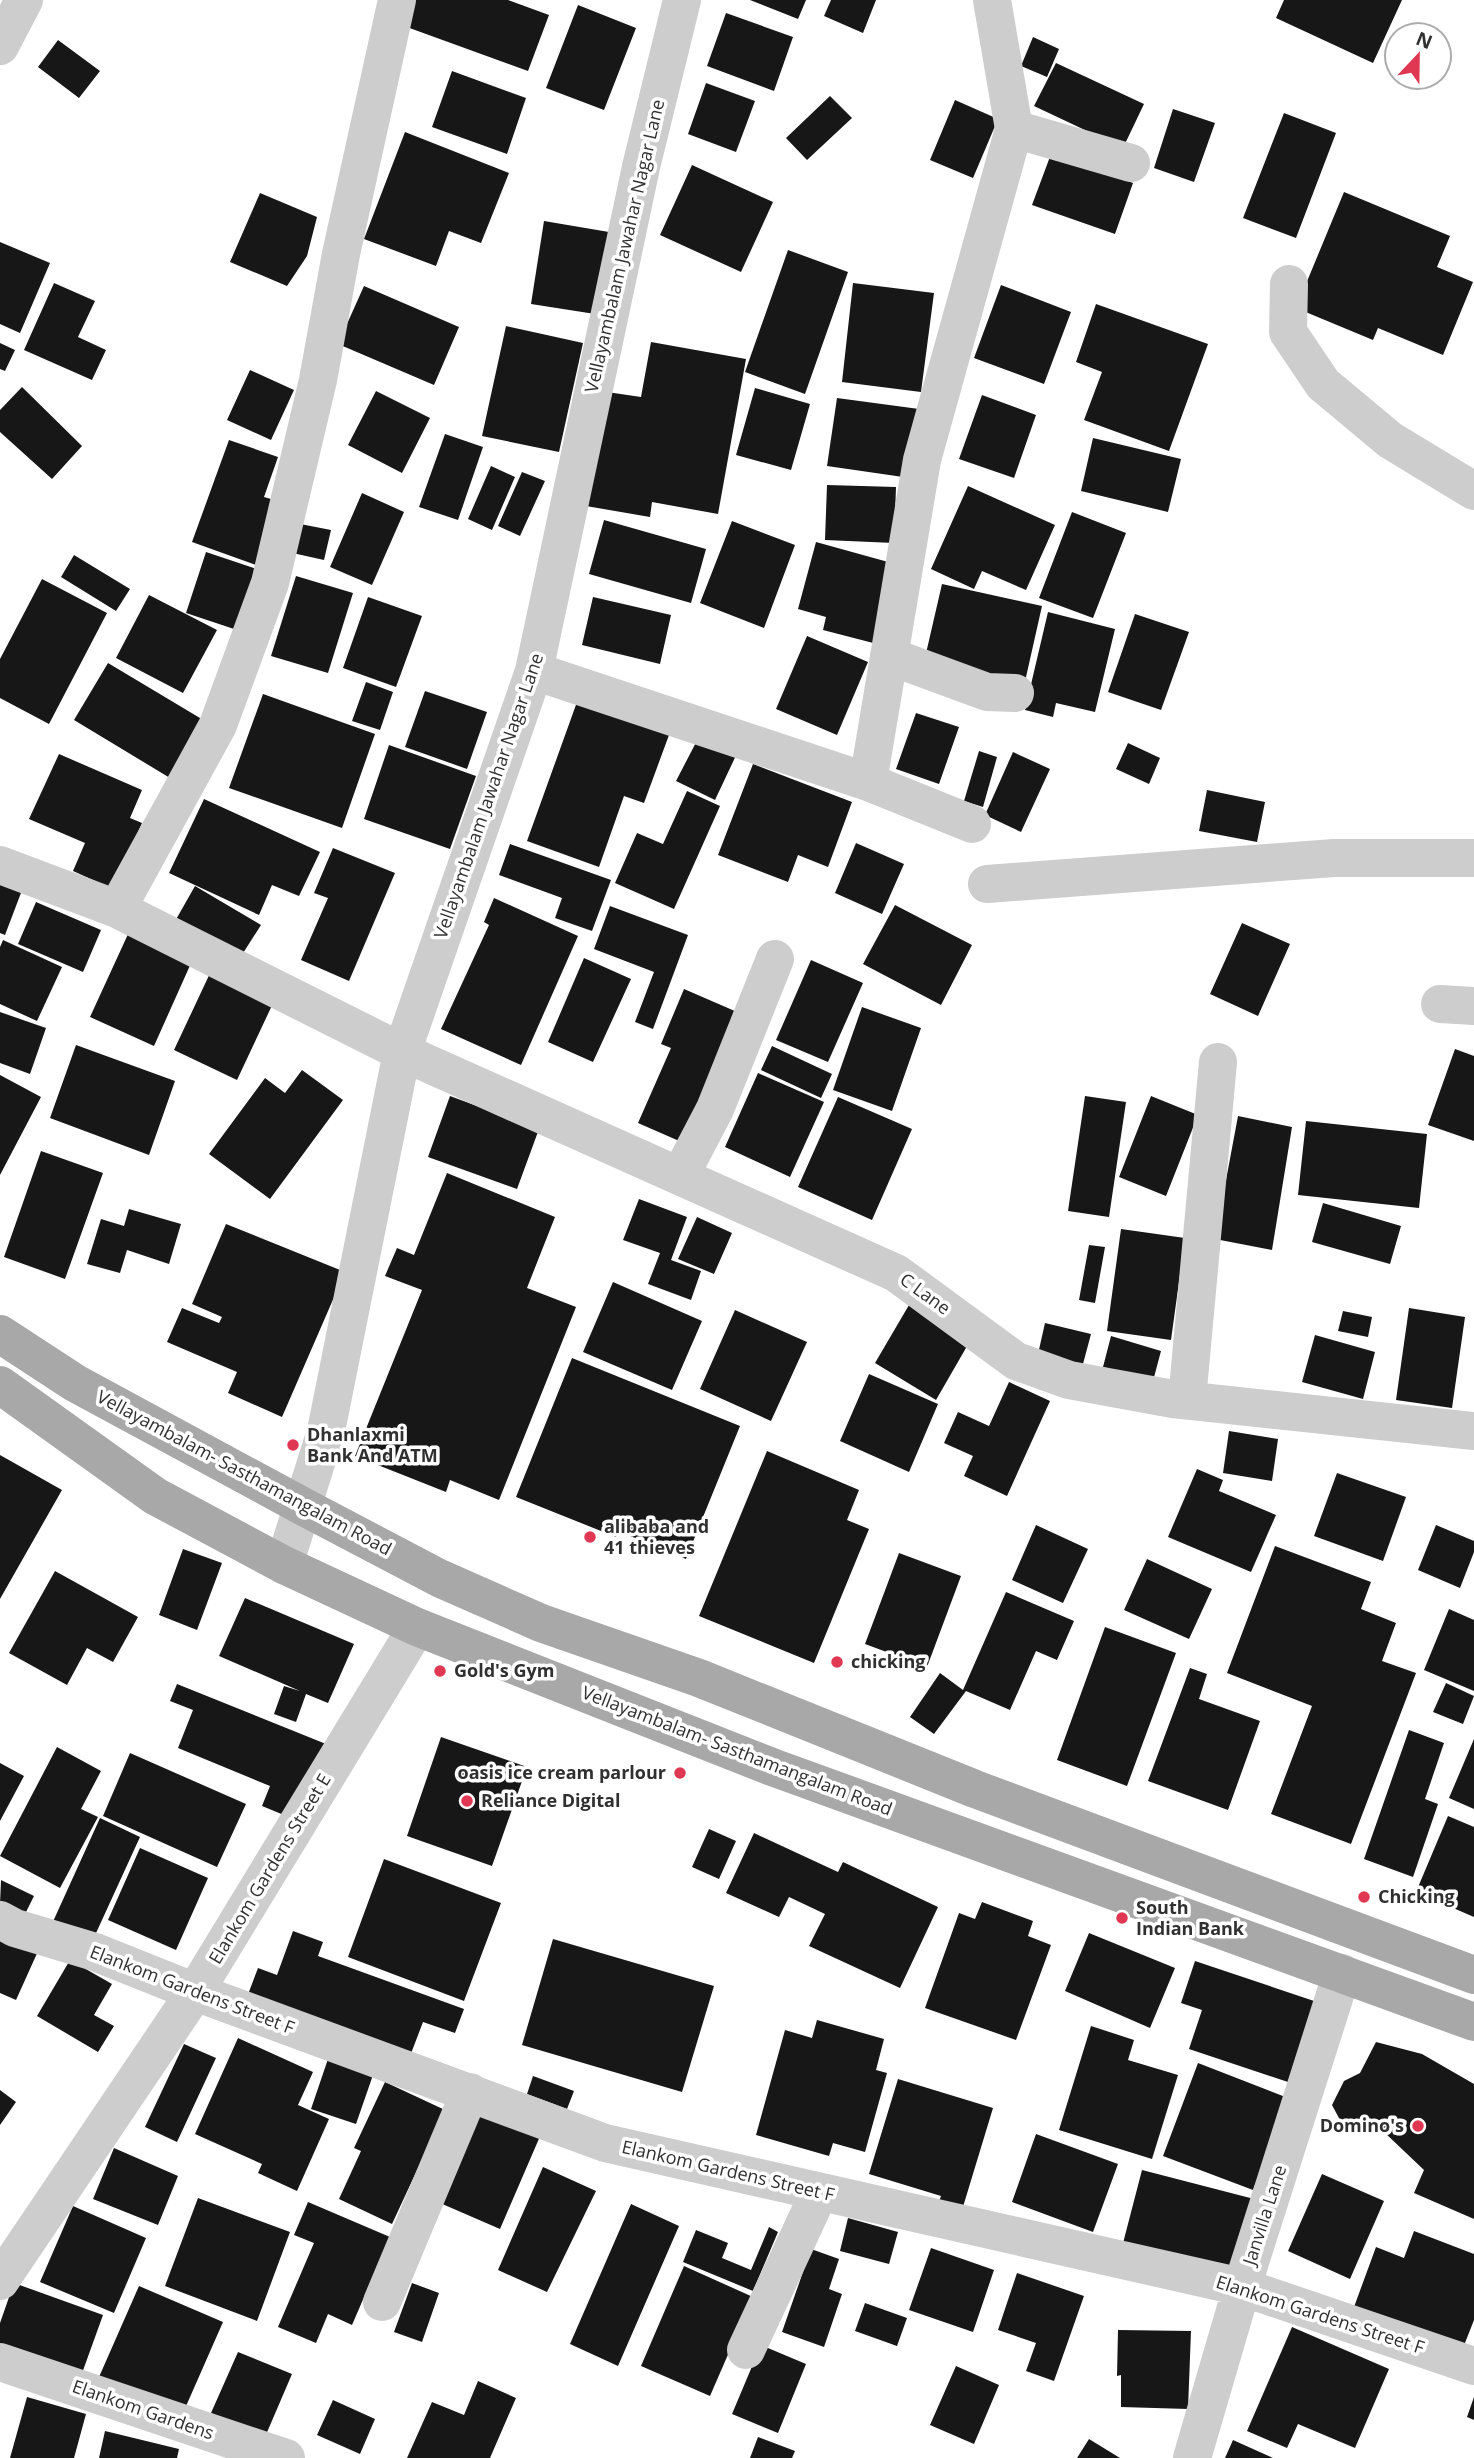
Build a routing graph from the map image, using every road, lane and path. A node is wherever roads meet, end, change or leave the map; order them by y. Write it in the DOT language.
graph roads {
  1 [pos="24,0"];
  2 [pos="397,0"];
  3 [pos="682,0"];
  4 [pos="992,0"];
  5 [pos="0,47"];
  6 [pos="1014,129"];
  7 [pos="1131,163"];
  8 [pos="1289,284"];
  9 [pos="1474,491"];
  10 [pos="889,656"];
  11 [pos="534,671"];
  12 [pos="1015,693"];
  13 [pos="868,782"];
  14 [pos="972,824"];
  15 [pos="1474,858"];
  16 [pos="0,865"];
  17 [pos="987,884"];
  18 [pos="117,909"];
  19 [pos="775,959"];
  20 [pos="402,1052"];
  21 [pos="1218,1062"];
  22 [pos="680,1176"];
  23 [pos="0,1334"];
  24 [pos="0,1385"];
  25 [pos="1187,1400"];
  26 [pos="1474,1431"];
  27 [pos="304,1507"];
  28 [pos="284,1565"];
  29 [pos="417,1627"];
  30 [pos="637,1655"];
  31 [pos="616,1706"];
  32 [pos="0,1920"];
  33 [pos="1342,1973"];
  34 [pos="1474,1975"];
  35 [pos="195,1992"];
  36 [pos="1474,2022"];
  37 [pos="470,2092"];
  38 [pos="819,2193"];
  39 [pos="0,2281"];
  40 [pos="1242,2287"];
  41 [pos="382,2302"];
  42 [pos="746,2350"];
  43 [pos="0,2362"];
  44 [pos="1474,2366"];
  45 [pos="286,2458"];
  46 [pos="1192,2458"];
  1 -- 5 [label="street"];
  2 -- 18 [label="street"];
  3 -- 11 [label="street, Vellayambalam Jawahar Nagar Lane"];
  4 -- 6 [label="street"];
  6 -- 7 [label="street"];
  6 -- 10 [label="street"];
  8 -- 9 [label="street"];
  10 -- 12 [label="street"];
  10 -- 13 [label="street"];
  11 -- 13 [label="street"];
  11 -- 20 [label="street, Vellayambalam Jawahar Nagar Lane"];
  13 -- 14 [label="street"];
  15 -- 17 [label="street"];
  16 -- 18 [label="street, C Lane"];
  18 -- 20 [label="street, C Lane"];
  19 -- 22 [label="street"];
  20 -- 22 [label="street, C Lane"];
  20 -- 27 [label="street, Vellayambalam Jawahar Nagar Lane"];
  21 -- 25 [label="street"];
  22 -- 25 [label="street, C Lane"];
  23 -- 27 [label="main road, Vellayambalam- Sasthamangalam Road"];
  24 -- 28 [label="main road, Vellayambalam- Sasthamangalam Road"];
  25 -- 26 [label="street, C Lane"];
  27 -- 28 [label="street, Vellayambalam Jawahar Nagar Lane"];
  27 -- 30 [label="main road, Vellayambalam- Sasthamangalam Road"];
  28 -- 29 [label="main road, Vellayambalam- Sasthamangalam Road"];
  29 -- 31 [label="main road, Vellayambalam- Sasthamangalam Road"];
  29 -- 35 [label="street, Elankom Gardens Street E"];
  30 -- 31 [label="main road"];
  30 -- 34 [label="main road, Vellayambalam- Sasthamangalam Road"];
  31 -- 33 [label="main road, Vellayambalam- Sasthamangalam Road"];
  32 -- 35 [label="street, Elankom Gardens Street F"];
  33 -- 36 [label="main road, Vellayambalam- Sasthamangalam Road"];
  33 -- 40 [label="street, Janvilla Lane"];
  35 -- 37 [label="street, Elankom Gardens Street F"];
  35 -- 39 [label="street, Elankom Gardens Street E"];
  37 -- 38 [label="street, Elankom Gardens Street F"];
  37 -- 41 [label="street"];
  38 -- 40 [label="street, Elankom Gardens Street F"];
  38 -- 42 [label="street"];
  40 -- 44 [label="street, Elankom Gardens Street F"];
  40 -- 46 [label="street, Janvilla Lane"];
  43 -- 45 [label="street, Elankom Gardens"];
}
